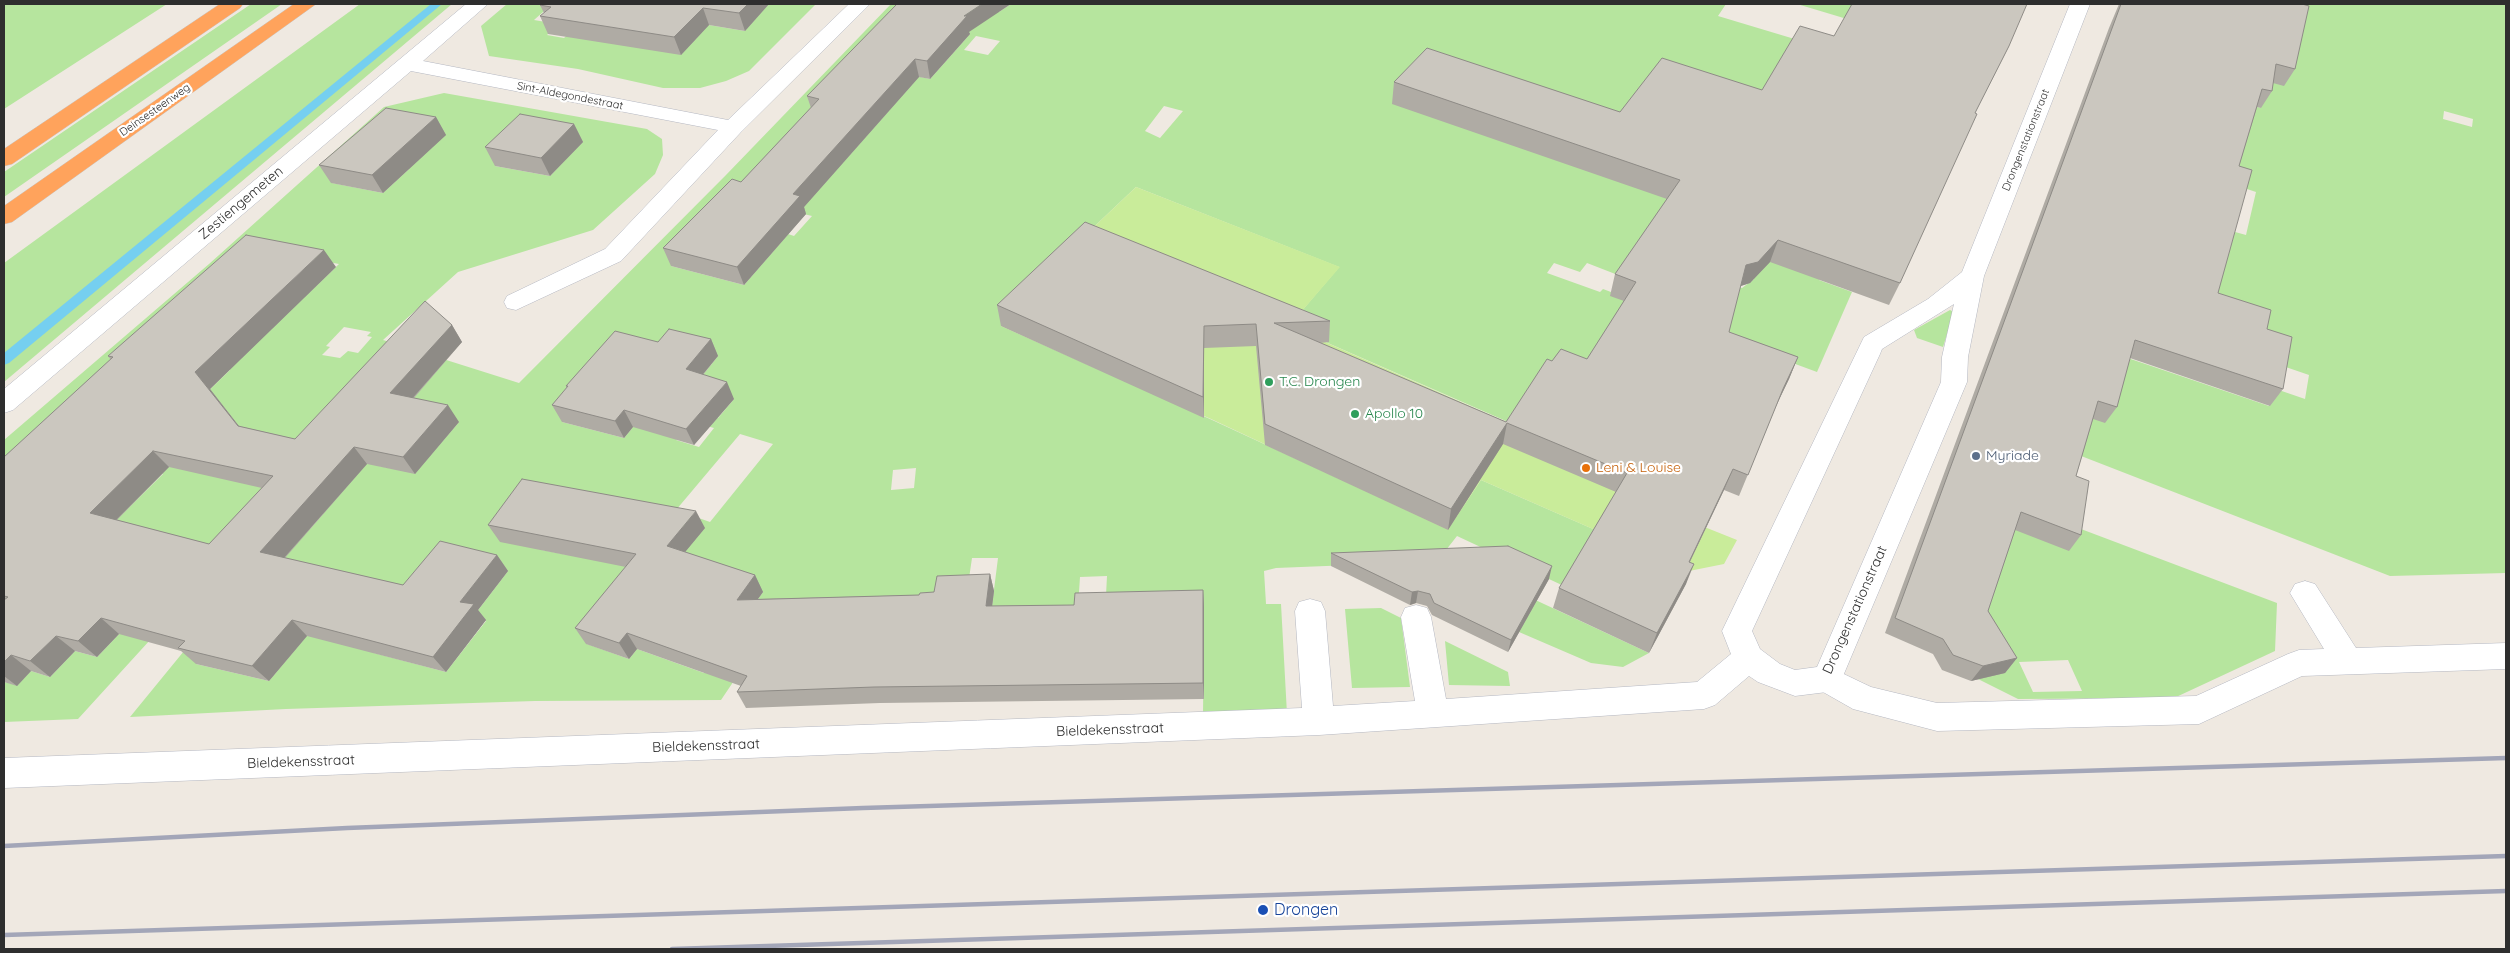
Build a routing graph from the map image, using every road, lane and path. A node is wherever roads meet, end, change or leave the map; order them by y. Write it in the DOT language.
graph roads {
  1 [pos="233,4"];
  2 [pos="306,4"];
  3 [pos="478,4"];
  4 [pos="860,4"];
  5 [pos="2080,4"];
  6 [pos="408,64"];
  7 [pos="733,127"];
  8 [pos="4,158"];
  9 [pos="4,216"];
  10 [pos="1972,276"];
  11 [pos="516,302"];
  12 [pos="4,403"];
  13 [pos="2305,593"];
  14 [pos="1310,610"];
  15 [pos="1416,617"];
  16 [pos="2506,656"];
  17 [pos="1748,658"];
  18 [pos="2348,662"];
  19 [pos="1827,679"];
  20 [pos="1420,714"];
  21 [pos="1319,721"];
  22 [pos="4,773"];
  1 -- 8 [label="highway"];
  2 -- 9 [label="highway, Deinsesteenweg"];
  3 -- 6 [label="street, Zestiengemeten"];
  4 -- 7 [label="street"];
  5 -- 10 [label="street, Drongenstationstraat"];
  6 -- 7 [label="street, Sint-Aldegondestraat"];
  6 -- 12 [label="street, Zestiengemeten"];
  7 -- 11 [label="street"];
  10 -- 17 [label="street, Drongenstationstraat"];
  10 -- 19 [label="street, Drongenstationstraat"];
  13 -- 18 [label="street"];
  14 -- 21 [label="street"];
  15 -- 20 [label="street"];
  16 -- 18 [label="street"];
  17 -- 19 [label="street, Drongenstationstraat"];
  17 -- 20 [label="street, Bieldekensstraat"];
  18 -- 19 [label="street"];
  20 -- 21 [label="street, Bieldekensstraat"];
  21 -- 22 [label="street, Bieldekensstraat"];
}
